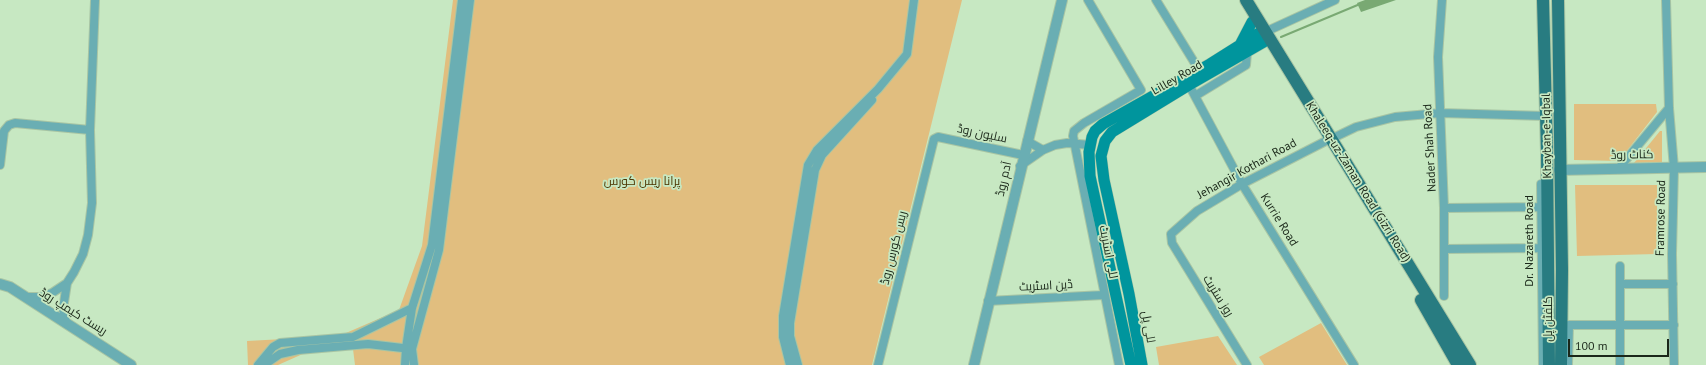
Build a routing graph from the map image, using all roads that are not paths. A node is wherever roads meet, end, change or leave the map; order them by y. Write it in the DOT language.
graph roads {
  1 [pos="95,0"];
  2 [pos="462,0"];
  3 [pos="470,0"];
  4 [pos="914,0"];
  5 [pos="1062,0"];
  6 [pos="1088,0"];
  7 [pos="1156,0"];
  8 [pos="1238,0"];
  9 [pos="1246,0"];
  10 [pos="1335,0"];
  11 [pos="1442,0"];
  12 [pos="1543,0"];
  13 [pos="1558,0"];
  14 [pos="1666,0"];
  15 [pos="1252,22"];
  16 [pos="1264,36"];
  17 [pos="1244,49"];
  18 [pos="1199,70"];
  19 [pos="1189,85"];
  20 [pos="878,89"];
  21 [pos="1195,96"];
  22 [pos="1669,108"];
  23 [pos="1440,114"];
  24 [pos="1544,116"];
  25 [pos="90,130"];
  26 [pos="935,137"];
  27 [pos="1327,140"];
  28 [pos="1027,141"];
  29 [pos="1074,144"];
  30 [pos="1090,145"];
  31 [pos="1103,146"];
  32 [pos="1043,150"];
  33 [pos="1023,155"];
  34 [pos="0,165"];
  35 [pos="1020,166"];
  36 [pos="1706,167"];
  37 [pos="1619,168"];
  38 [pos="1674,168"];
  39 [pos="1348,170"];
  40 [pos="1559,170"];
  41 [pos="1242,184"];
  42 [pos="1560,203"];
  43 [pos="1542,207"];
  44 [pos="1444,208"];
  45 [pos="1170,239"];
  46 [pos="1542,248"];
  47 [pos="1444,249"];
  48 [pos="1620,266"];
  49 [pos="1562,270"];
  50 [pos="1548,272"];
  51 [pos="67,283"];
  52 [pos="0,284"];
  53 [pos="1620,284"];
  54 [pos="1673,284"];
  55 [pos="1104,295"];
  56 [pos="1444,296"];
  57 [pos="26,297"];
  58 [pos="988,301"];
  59 [pos="412,308"];
  60 [pos="66,322"];
  61 [pos="1569,325"];
  62 [pos="1620,325"];
  63 [pos="1674,325"];
  64 [pos="409,349"];
  65 [pos="131,365"];
  66 [pos="258,365"];
  67 [pos="264,365"];
  68 [pos="405,365"];
  69 [pos="414,365"];
  70 [pos="790,365"];
  71 [pos="798,365"];
  72 [pos="878,365"];
  73 [pos="974,365"];
  74 [pos="1119,365"];
  75 [pos="1131,365"];
  76 [pos="1142,365"];
  77 [pos="1247,365"];
  78 [pos="1354,365"];
  79 [pos="1458,365"];
  80 [pos="1470,365"];
  81 [pos="1542,365"];
  82 [pos="1549,365"];
  83 [pos="1561,365"];
  84 [pos="1568,365"];
  85 [pos="1620,365"];
  86 [pos="1674,365"];
  1 -- 25 [label="street"];
  2 -- 59 [label="street"];
  3 -- 64 [label="street"];
  4 -- 20 [label="street"];
  5 -- 28 [label="street, آدم روڈ"];
  6 -- 29 [label="street"];
  7 -- 18 [label="street"];
  8 -- 15 [label="main road, Khaleeq-uz-Zaman Road (Gizri Road)"];
  9 -- 16 [label="main road, Khaleeq-uz-Zaman Road (Gizri Road)"];
  10 -- 16 [label="street, Lilley Road"];
  11 -- 23 [label="street, Nader Shah Road"];
  12 -- 24 [label="main road, Khayban-e-Iqbal"];
  13 -- 40 [label="main road, Khayban-e-Iqbal"];
  14 -- 22 [label="street, Framrose Road"];
  15 -- 16 [label="main road, Khaleeq-uz-Zaman Road (Gizri Road)"];
  15 -- 17 [label="main road"];
  16 -- 17 [label="main road, Lilley Road"];
  16 -- 27 [label="main road, Khaleeq-uz-Zaman Road (Gizri Road)"];
  17 -- 18 [label="main road, Lilley Road"];
  17 -- 19 [label="main road, Lilley Road"];
  17 -- 21 [label="street"];
  18 -- 30 [label="main road, Lilley Road"];
  19 -- 21 [label="street, Kurrie Road"];
  19 -- 31 [label="main road, Lilley Road"];
  20 -- 70 [label="street"];
  20 -- 71 [label="street"];
  21 -- 41 [label="street, Kurrie Road"];
  22 -- 37 [label="street"];
  22 -- 38 [label="street, Framrose Road"];
  23 -- 24 [label="street, Jehangir Kothari Road"];
  23 -- 27 [label="street, Jehangir Kothari Road"];
  23 -- 44 [label="street, Nader Shah Road"];
  24 -- 43 [label="street, Dr. Nazareth Road"];
  24 -- 50 [label="main road, Khayban-e-Iqbal"];
  25 -- 34 [label="street"];
  25 -- 51 [label="street"];
  26 -- 33 [label="street, سلیون روڈ"];
  26 -- 72 [label="street, ریس کورس روڈ"];
  27 -- 39 [label="main road, Khaleeq-uz-Zaman Road (Gizri Road)"];
  27 -- 41 [label="street, Jehangir Kothari Road"];
  28 -- 32 [label="street"];
  28 -- 33 [label="street, آدم روڈ"];
  29 -- 30 [label="street"];
  29 -- 32 [label="street"];
  29 -- 55 [label="street, للی اسٹریٹ"];
  30 -- 75 [label="main road, للی پل"];
  31 -- 76 [label="main road, للی پل"];
  32 -- 35 [label="street"];
  33 -- 35 [label="street, آدم روڈ"];
  35 -- 58 [label="street, آدم روڈ"];
  36 -- 38 [label="street, کناٹ روڈ"];
  37 -- 38 [label="street, کناٹ روڈ"];
  37 -- 40 [label="street, کناٹ روڈ"];
  38 -- 54 [label="street, Framrose Road"];
  39 -- 79 [label="main road, Khaleeq-uz-Zaman Road (Gizri Road)"];
  39 -- 80 [label="main road, Khaleeq-uz-Zaman Road (Gizri Road)"];
  40 -- 42 [label="main road, Khayban-e-Iqbal"];
  41 -- 45 [label="street, Jehangir Kothari Road"];
  41 -- 78 [label="street, Kurrie Road"];
  42 -- 49 [label="main road, Khayban-e-Iqbal"];
  42 -- 61 [label="main road"];
  43 -- 44 [label="street"];
  43 -- 46 [label="street, Dr. Nazareth Road"];
  44 -- 47 [label="street, Nader Shah Road"];
  45 -- 77 [label="street, روز سٹریٹ"];
  46 -- 47 [label="street"];
  46 -- 81 [label="street, Dr. Nazareth Road"];
  47 -- 56 [label="street, Nader Shah Road"];
  48 -- 53 [label="street"];
  49 -- 83 [label="main road, کلفٹن پل"];
  50 -- 82 [label="main road, کلفٹن پل"];
  51 -- 57 [label="street"];
  51 -- 60 [label="street"];
  52 -- 57 [label="street, ریسٹ کیمپ روڈ"];
  53 -- 54 [label="street"];
  53 -- 62 [label="street"];
  54 -- 63 [label="street, Framrose Road"];
  55 -- 58 [label="street, ڈین اسٹریٹ"];
  55 -- 74 [label="street, للی اسٹریٹ"];
  57 -- 60 [label="street, ریسٹ کیمپ روڈ"];
  58 -- 73 [label="street, آدم روڈ"];
  59 -- 64 [label="street"];
  59 -- 66 [label="street"];
  60 -- 65 [label="street, ریسٹ کیمپ روڈ"];
  61 -- 62 [label="street"];
  61 -- 84 [label="street"];
  62 -- 63 [label="street"];
  62 -- 85 [label="street"];
  63 -- 86 [label="street, Framrose Road"];
  64 -- 67 [label="street"];
  64 -- 68 [label="street"];
  64 -- 69 [label="street"];
}
